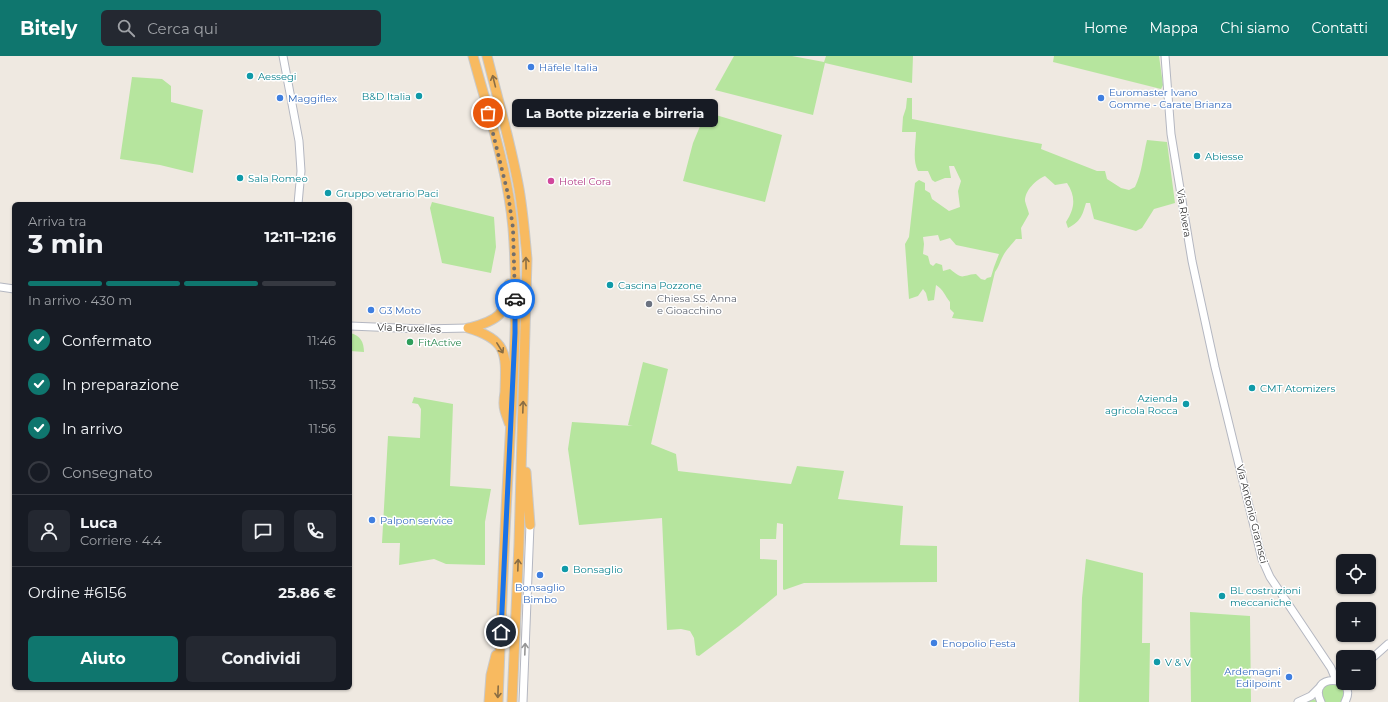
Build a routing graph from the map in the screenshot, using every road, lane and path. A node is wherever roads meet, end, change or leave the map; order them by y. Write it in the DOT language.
graph roads {
  1 [pos="283,56"];
  2 [pos="473,56"];
  3 [pos="487,56"];
  4 [pos="1165,56"];
  5 [pos="298,202"];
  6 [pos="514,256"];
  7 [pos="0,288"];
  8 [pos="12,289"];
  9 [pos="352,326"];
  10 [pos="468,328"];
  11 [pos="1215,367"];
  12 [pos="510,426"];
  13 [pos="522,432"];
  14 [pos="530,525"];
  15 [pos="1388,644"];
  16 [pos="500,647"];
  17 [pos="1376,655"];
  18 [pos="1336,680"];
  19 [pos="1320,687"];
  20 [pos="1346,690"];
  21 [pos="1348,690"];
  22 [pos="1347,693"];
  23 [pos="489,702"];
  24 [pos="498,702"];
  25 [pos="512,702"];
  26 [pos="523,702"];
  27 [pos="1298,702"];
  28 [pos="1303,702"];
  29 [pos="1313,702"];
  30 [pos="1321,702"];
  31 [pos="1345,702"];
  1 -- 5 [label="street"];
  2 -- 6 [label="highway"];
  13 -- 3 [label="highway, one-way"];
  4 -- 11 [label="street, Via Rivera"];
  6 -- 10 [label="highway"];
  6 -- 12 [label="highway"];
  7 -- 8 [label="street"];
  9 -- 10 [label="street, Via Bruxelles"];
  10 -- 12 [label="highway, one-way"];
  11 -- 18 [label="street, Via Antonio Gramsci"];
  12 -- 16 [label="highway"];
  13 -- 14 [label="highway"];
  25 -- 13 [label="highway, one-way"];
  26 -- 14 [label="street, one-way"];
  15 -- 17 [label="street"];
  16 -- 23 [label="highway"];
  16 -- 24 [label="highway, one-way"];
  18 -- 19 [label="street"];
  19 -- 27 [label="street"];
  19 -- 30 [label="street"];
  20 -- 22 [label="street, Via Antonio Gramsci"];
  21 -- 22 [label="street"];
  22 -- 31 [label="street"];
  28 -- 29 [label="street"];
}
